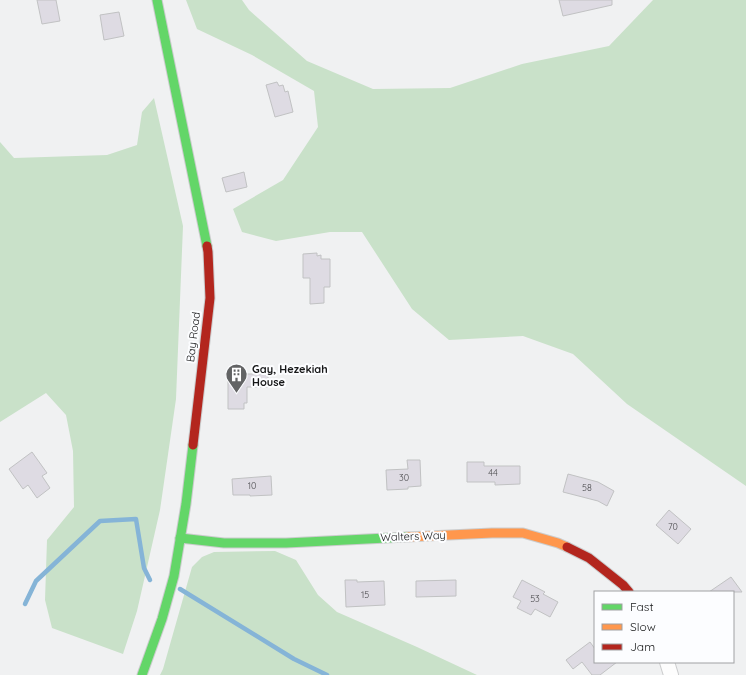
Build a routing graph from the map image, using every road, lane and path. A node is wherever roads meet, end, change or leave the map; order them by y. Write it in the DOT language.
graph roads {
  1 [pos="157,0"];
  2 [pos="180,538"];
  3 [pos="628,591"];
  4 [pos="667,663"];
  5 [pos="142,675"];
  6 [pos="672,675"];
  1 -- 2 [label="main road, Bay Road"];
  2 -- 3 [label="main road, Walters Way"];
  2 -- 5 [label="main road, Bay Road"];
  4 -- 6 [label="street"];
}
